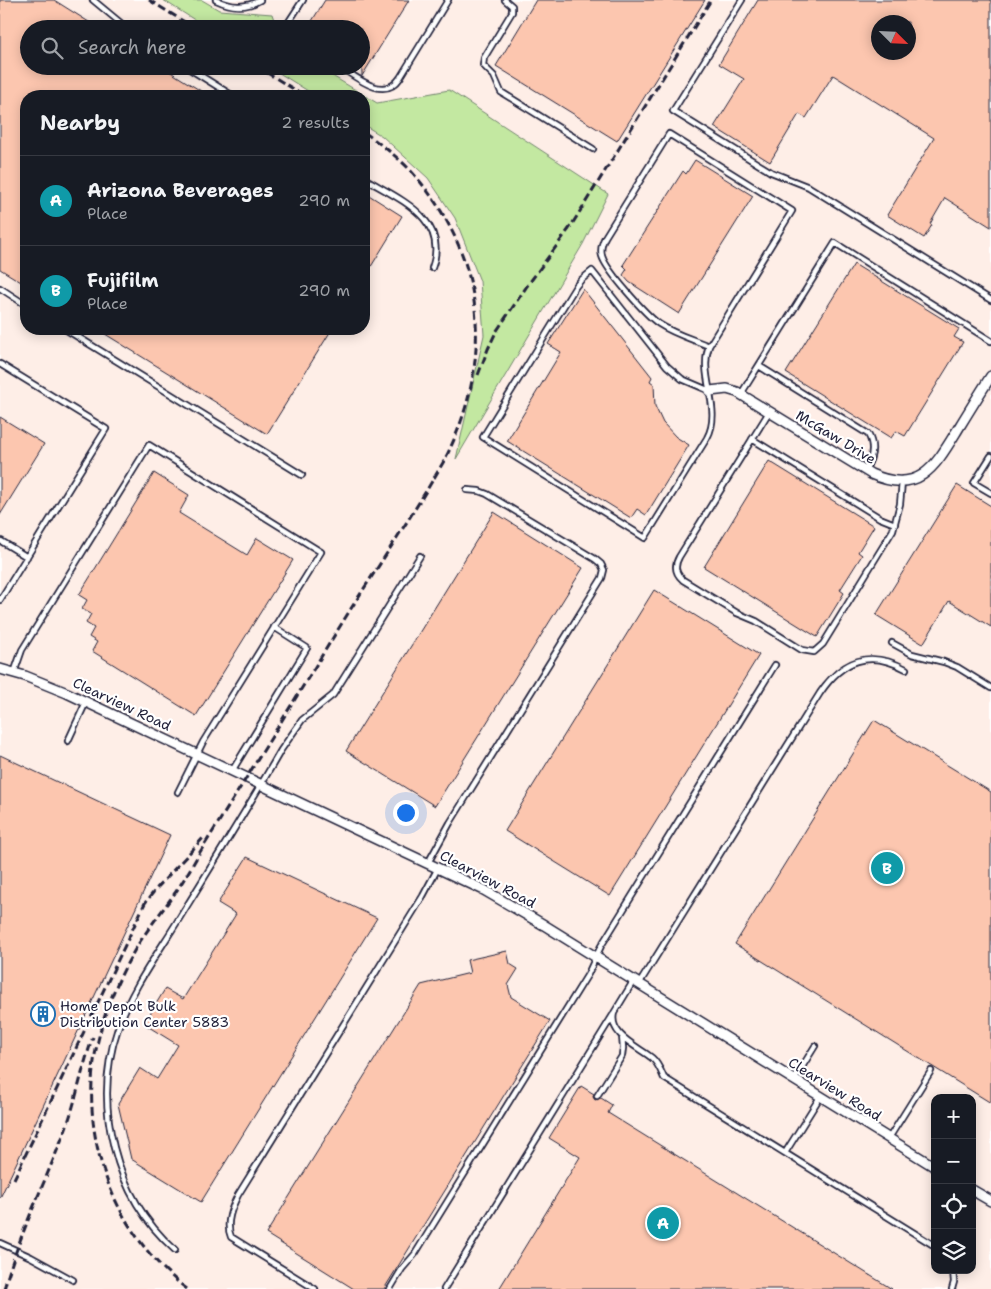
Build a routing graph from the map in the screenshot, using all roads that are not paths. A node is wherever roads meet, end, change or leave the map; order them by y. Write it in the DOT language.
graph roads {
  1 [pos="92,0"];
  2 [pos="216,0"];
  3 [pos="260,0"];
  4 [pos="302,0"];
  5 [pos="448,0"];
  6 [pos="505,0"];
  7 [pos="742,0"];
  8 [pos="117,20"];
  9 [pos="290,20"];
  10 [pos="199,75"];
  11 [pos="354,75"];
  12 [pos="223,90"];
  13 [pos="593,149"];
  14 [pos="370,182"];
  15 [pos="432,268"];
  16 [pos="0,288"];
  17 [pos="991,300"];
  18 [pos="20,301"];
  19 [pos="75,335"];
  20 [pos="991,340"];
  21 [pos="709,346"];
  22 [pos="0,364"];
  23 [pos="759,366"];
  24 [pos="990,381"];
  25 [pos="710,391"];
  26 [pos="741,394"];
  27 [pos="769,412"];
  28 [pos="752,439"];
  29 [pos="991,456"];
  30 [pos="865,471"];
  31 [pos="302,475"];
  32 [pos="902,482"];
  33 [pos="467,490"];
  34 [pos="991,493"];
  35 [pos="895,524"];
  36 [pos="1,541"];
  37 [pos="420,556"];
  38 [pos="27,557"];
  39 [pos="0,600"];
  40 [pos="274,627"];
  41 [pos="892,642"];
  42 [pos="775,665"];
  43 [pos="0,669"];
  44 [pos="906,669"];
  45 [pos="14,673"];
  46 [pos="991,688"];
  47 [pos="86,702"];
  48 [pos="68,741"];
  49 [pos="196,754"];
  50 [pos="232,771"];
  51 [pos="262,785"];
  52 [pos="178,792"];
  53 [pos="428,863"];
  54 [pos="438,868"];
  55 [pos="596,957"];
  56 [pos="637,982"];
  57 [pos="613,1015"];
  58 [pos="622,1036"];
  59 [pos="815,1046"];
  60 [pos="931,1071"];
  61 [pos="794,1080"];
  62 [pos="597,1096"];
  63 [pos="821,1096"];
  64 [pos="889,1138"];
  65 [pos="785,1153"];
  66 [pos="931,1164"];
  67 [pos="976,1192"];
  68 [pos="991,1201"];
  69 [pos="0,1243"];
  70 [pos="931,1244"];
  71 [pos="175,1250"];
  72 [pos="953,1274"];
  73 [pos="73,1280"];
  74 [pos="315,1289"];
  75 [pos="390,1289"];
  76 [pos="444,1289"];
  77 [pos="952,1289"];
  1 -- 8 [label="lane"];
  2 -- 3 [label="lane"];
  4 -- 9 [label="lane"];
  5 -- 11 [label="lane"];
  6 -- 13 [label="lane"];
  7 -- 17 [label="lane"];
  10 -- 12 [label="lane"];
  14 -- 15 [label="lane"];
  16 -- 18 [label="lane"];
  19 -- 31 [label="lane"];
  20 -- 23 [label="lane"];
  21 -- 21 [label="lane"];
  21 -- 25 [label="lane"];
  22 -- 38 [label="lane"];
  23 -- 26 [label="lane"];
  23 -- 30 [label="lane"];
  24 -- 32 [label="street"];
  25 -- 25 [label="lane"];
  25 -- 26 [label="street, McGaw Drive"];
  26 -- 27 [label="street, McGaw Drive"];
  27 -- 28 [label="lane"];
  27 -- 30 [label="street, McGaw Drive"];
  28 -- 35 [label="lane"];
  28 -- 35 [label="lane"];
  29 -- 34 [label="lane"];
  30 -- 32 [label="street, McGaw Drive"];
  32 -- 35 [label="lane"];
  33 -- 53 [label="lane"];
  36 -- 38 [label="lane"];
  37 -- 51 [label="lane"];
  38 -- 39 [label="lane"];
  40 -- 45 [label="lane"];
  40 -- 49 [label="lane"];
  40 -- 50 [label="lane"];
  41 -- 46 [label="lane"];
  42 -- 55 [label="lane"];
  43 -- 45 [label="street, Clearview Road"];
  44 -- 56 [label="lane"];
  45 -- 47 [label="street, Clearview Road"];
  47 -- 48 [label="lane"];
  47 -- 49 [label="street, Clearview Road"];
  49 -- 50 [label="street, Clearview Road"];
  49 -- 52 [label="lane"];
  50 -- 51 [label="street, Clearview Road"];
  51 -- 53 [label="street, Clearview Road"];
  51 -- 71 [label="lane"];
  53 -- 54 [label="street, Clearview Road"];
  54 -- 55 [label="street, Clearview Road"];
  54 -- 74 [label="lane"];
  55 -- 56 [label="street, Clearview Road"];
  55 -- 75 [label="lane"];
  56 -- 57 [label="lane"];
  56 -- 61 [label="street, Clearview Road"];
  57 -- 58 [label="lane"];
  57 -- 76 [label="lane"];
  58 -- 62 [label="lane"];
  58 -- 65 [label="lane"];
  59 -- 61 [label="lane"];
  60 -- 64 [label="lane"];
  61 -- 63 [label="street, Clearview Road"];
  63 -- 64 [label="street, Clearview Road"];
  63 -- 65 [label="lane"];
  64 -- 66 [label="street, Clearview Road"];
  65 -- 70 [label="lane"];
  67 -- 68 [label="street"];
  69 -- 73 [label="lane"];
  72 -- 77 [label="lane"];
}
